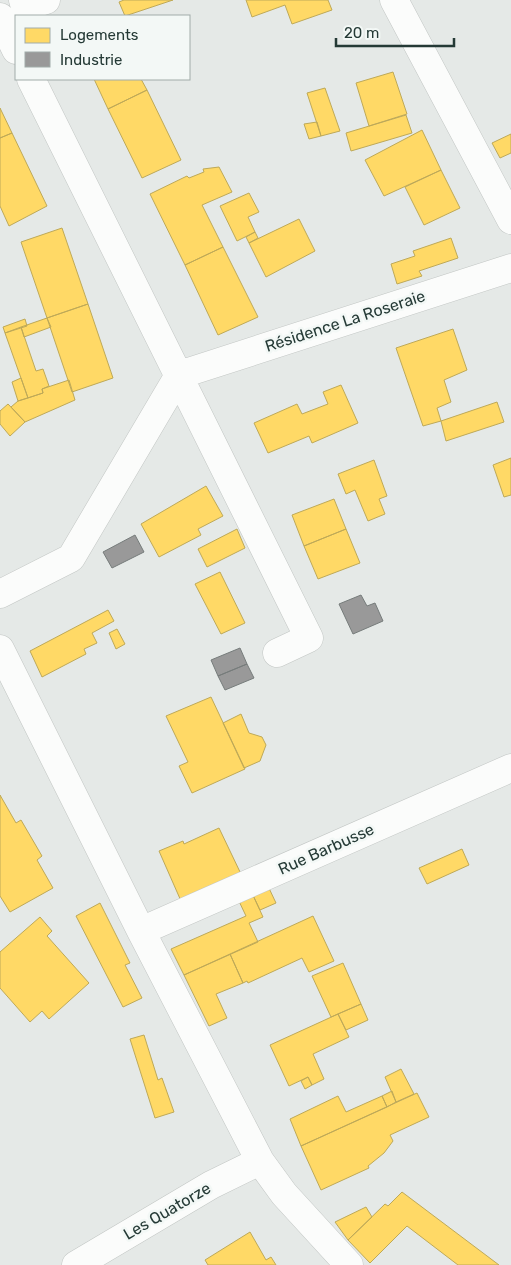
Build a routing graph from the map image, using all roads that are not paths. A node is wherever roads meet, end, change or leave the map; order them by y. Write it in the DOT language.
graph roads {
  1 [pos="394,0"];
  2 [pos="32,80"];
  3 [pos="511,220"];
  4 [pos="511,268"];
  5 [pos="179,375"];
  6 [pos="0,594"];
  7 [pos="0,649"];
  8 [pos="278,653"];
  9 [pos="511,768"];
  10 [pos="141,931"];
  11 [pos="260,1161"];
  12 [pos="76,1265"];
  13 [pos="349,1265"];
  1 -- 3 [label="street"];
  2 -- 5 [label="street"];
  4 -- 5 [label="street, Résidence La Roseraie"];
  5 -- 6 [label="street"];
  5 -- 8 [label="street"];
  7 -- 10 [label="street"];
  9 -- 10 [label="street, Rue Barbusse"];
  10 -- 11 [label="street"];
  11 -- 12 [label="street, Les Quatorze"];
  11 -- 13 [label="street"];
}
